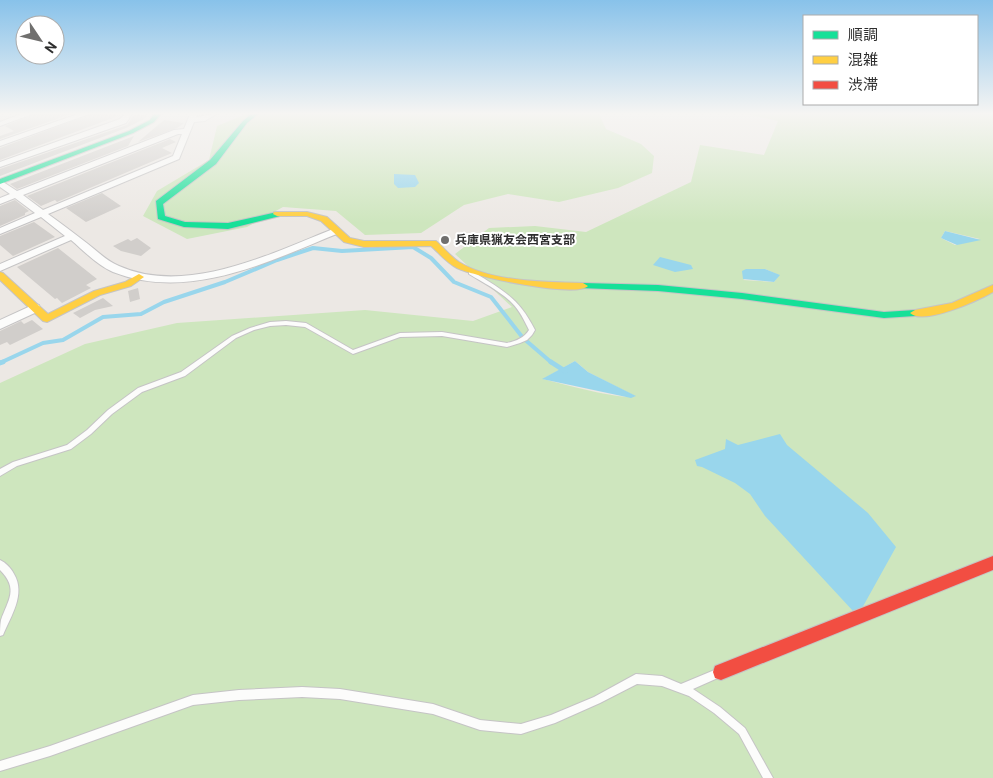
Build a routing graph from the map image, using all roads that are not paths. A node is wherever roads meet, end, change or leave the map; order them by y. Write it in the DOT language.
graph roads {
  1 [pos="41,150"];
  2 [pos="84,150"];
  3 [pos="131,150"];
  4 [pos="179,150"];
  5 [pos="223,150"];
  6 [pos="0,165"];
  7 [pos="0,182"];
  8 [pos="17,195"];
  9 [pos="0,201"];
  10 [pos="41,214"];
  11 [pos="0,231"];
  12 [pos="336,231"];
  13 [pos="72,236"];
  14 [pos="460,266"];
  15 [pos="0,268"];
  16 [pos="0,275"];
  17 [pos="138,277"];
  18 [pos="993,288"];
  19 [pos="35,308"];
  20 [pos="0,325"];
  21 [pos="0,473"];
  22 [pos="993,563"];
  23 [pos="0,564"];
  24 [pos="0,632"];
  25 [pos="721,672"];
  26 [pos="681,689"];
  27 [pos="0,766"];
  28 [pos="768,778"];
  1 -- 6 [label="street"];
  2 -- 7 [label="street"];
  3 -- 8 [label="street"];
  4 -- 10 [label="street"];
  5 -- 12 [label="street"];
  7 -- 8 [label="street"];
  8 -- 9 [label="street"];
  8 -- 10 [label="street"];
  10 -- 11 [label="street"];
  10 -- 13 [label="street"];
  12 -- 14 [label="street"];
  12 -- 17 [label="street"];
  13 -- 15 [label="street"];
  13 -- 17 [label="street"];
  14 -- 18 [label="street"];
  14 -- 21 [label="lane"];
  16 -- 19 [label="street"];
  17 -- 19 [label="street"];
  19 -- 20 [label="street"];
  22 -- 25 [label="street"];
  23 -- 24 [label="lane"];
  25 -- 26 [label="lane"];
  26 -- 27 [label="lane"];
  26 -- 28 [label="lane"];
}
